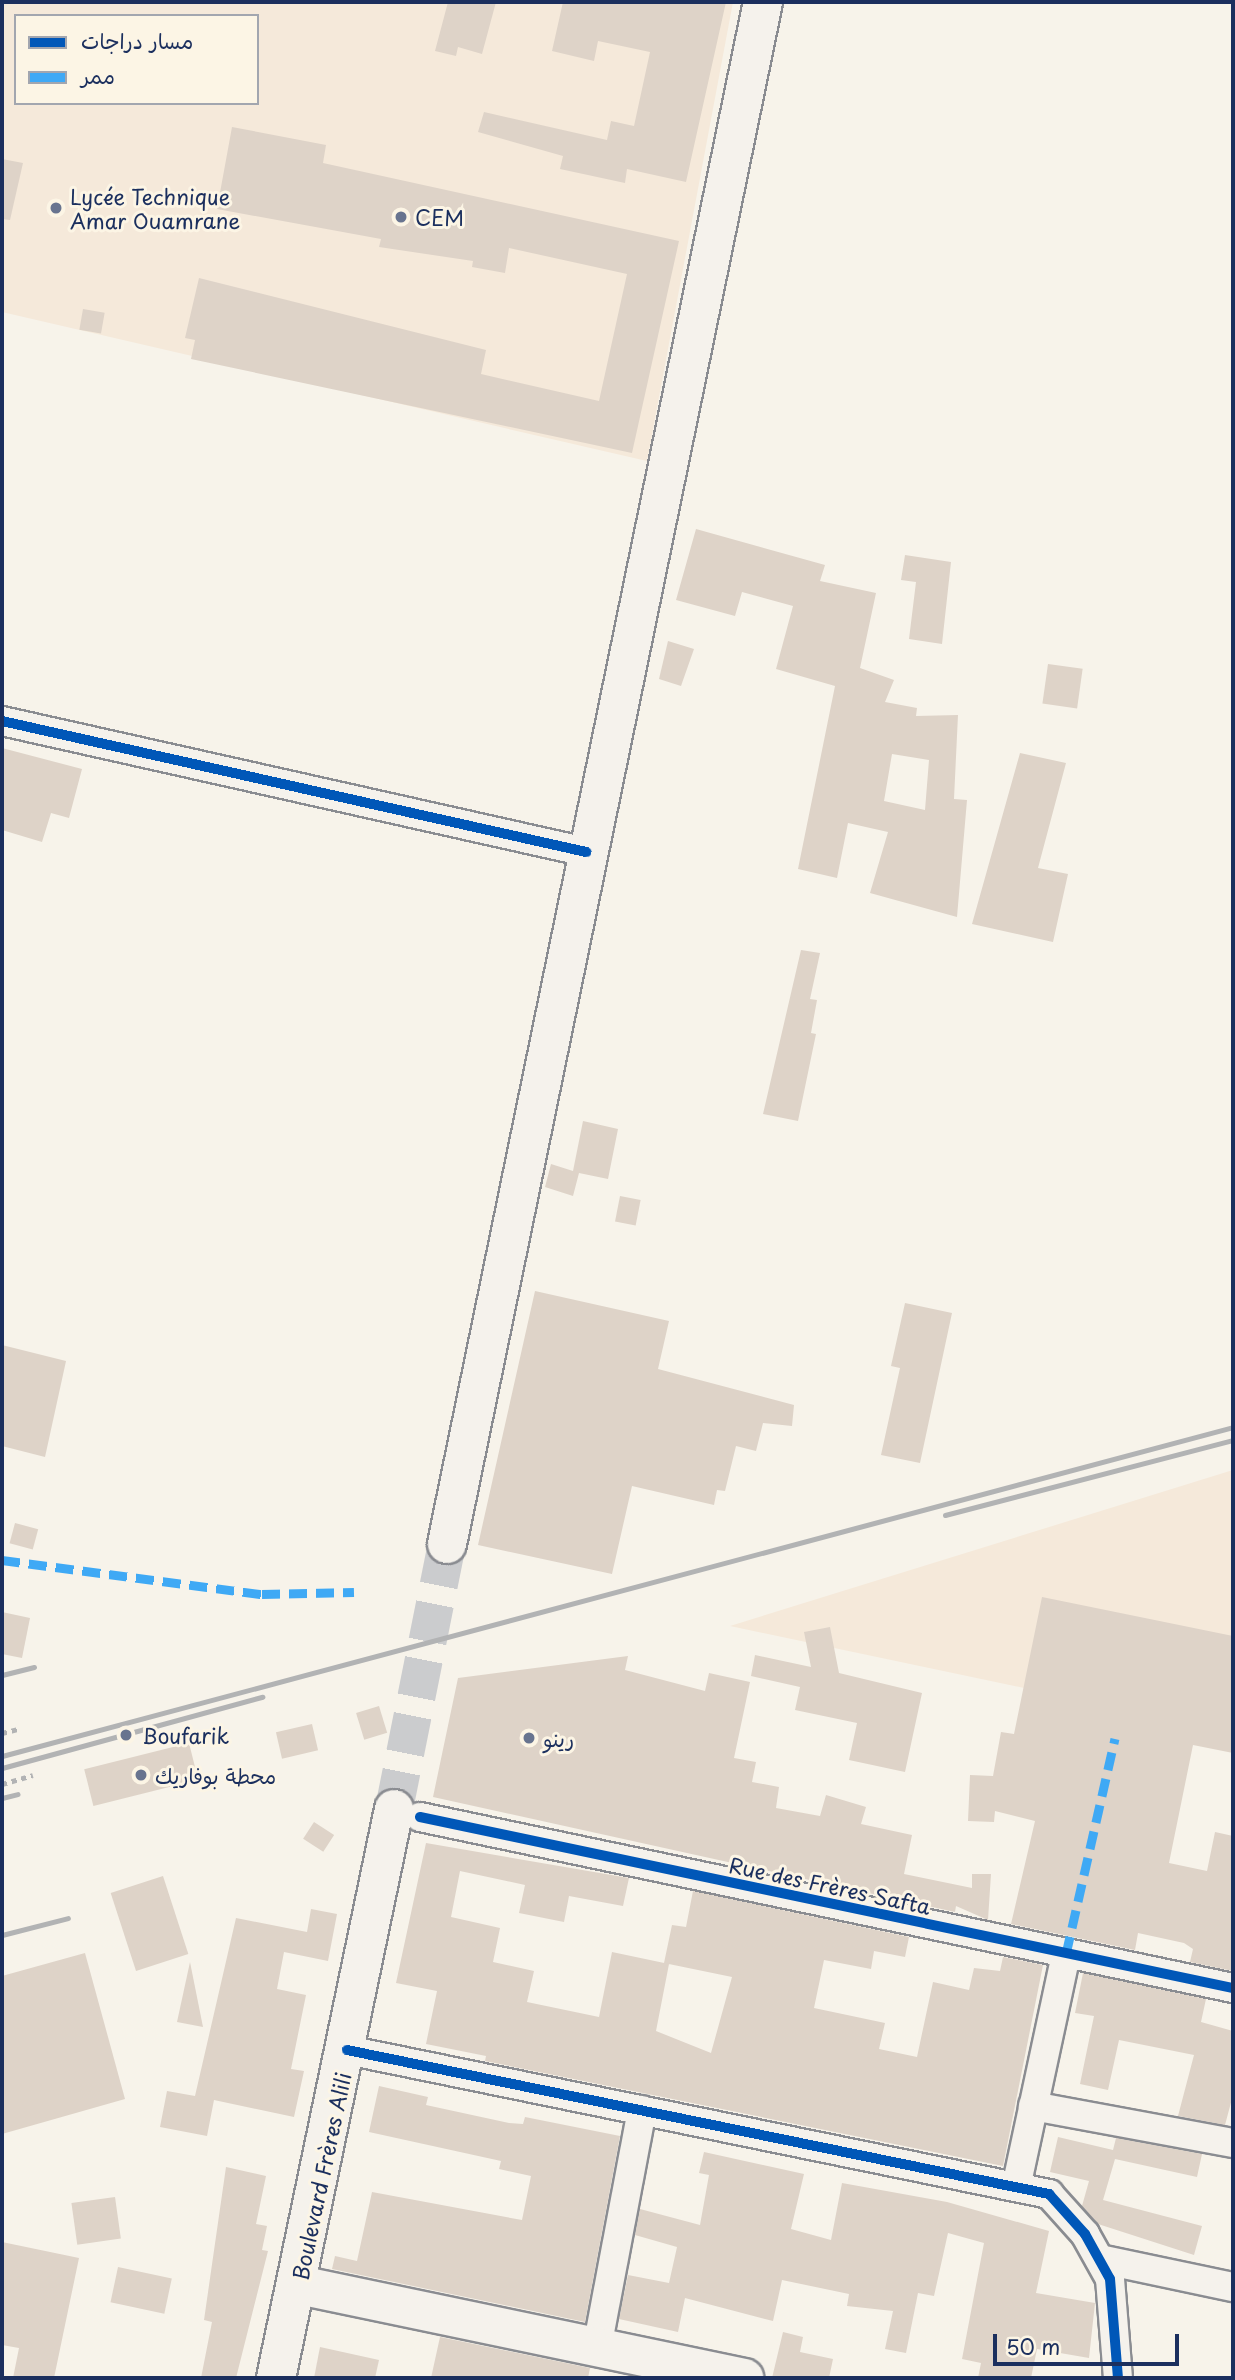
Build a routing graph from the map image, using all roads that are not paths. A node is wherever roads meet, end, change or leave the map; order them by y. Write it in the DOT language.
graph roads {
  1 [pos="763,2"];
  2 [pos="2,721"];
  3 [pos="586,852"];
  4 [pos="447,1544"];
  5 [pos="407,1813"];
  6 [pos="1066,1954"];
  7 [pos="1233,1988"];
  8 [pos="347,2050"];
  9 [pos="1033,2106"];
  10 [pos="642,2110"];
  11 [pos="1233,2143"];
  12 [pos="1017,2183"];
  13 [pos="1100,2259"];
  14 [pos="299,2285"];
  15 [pos="1233,2287"];
  16 [pos="597,2348"];
  17 [pos="276,2378"];
  18 [pos="744,2378"];
  19 [pos="1118,2378"];
  1 -- 3 [label="main road"];
  2 -- 3 [label="street"];
  3 -- 4 [label="main road"];
  5 -- 6 [label="street, Rue des Frères Safta"];
  5 -- 8 [label="main road, Boulevard Frères Alili"];
  6 -- 7 [label="street, Rue des Frères Safta"];
  6 -- 9 [label="street"];
  8 -- 10 [label="street"];
  8 -- 14 [label="main road, Boulevard Frères Alili"];
  9 -- 11 [label="street"];
  9 -- 12 [label="street"];
  10 -- 12 [label="street"];
  10 -- 16 [label="street"];
  12 -- 13 [label="street"];
  13 -- 15 [label="street"];
  13 -- 19 [label="street"];
  14 -- 16 [label="main road"];
  14 -- 17 [label="main road, Boulevard Frères Alili"];
  16 -- 18 [label="main road"];
}
